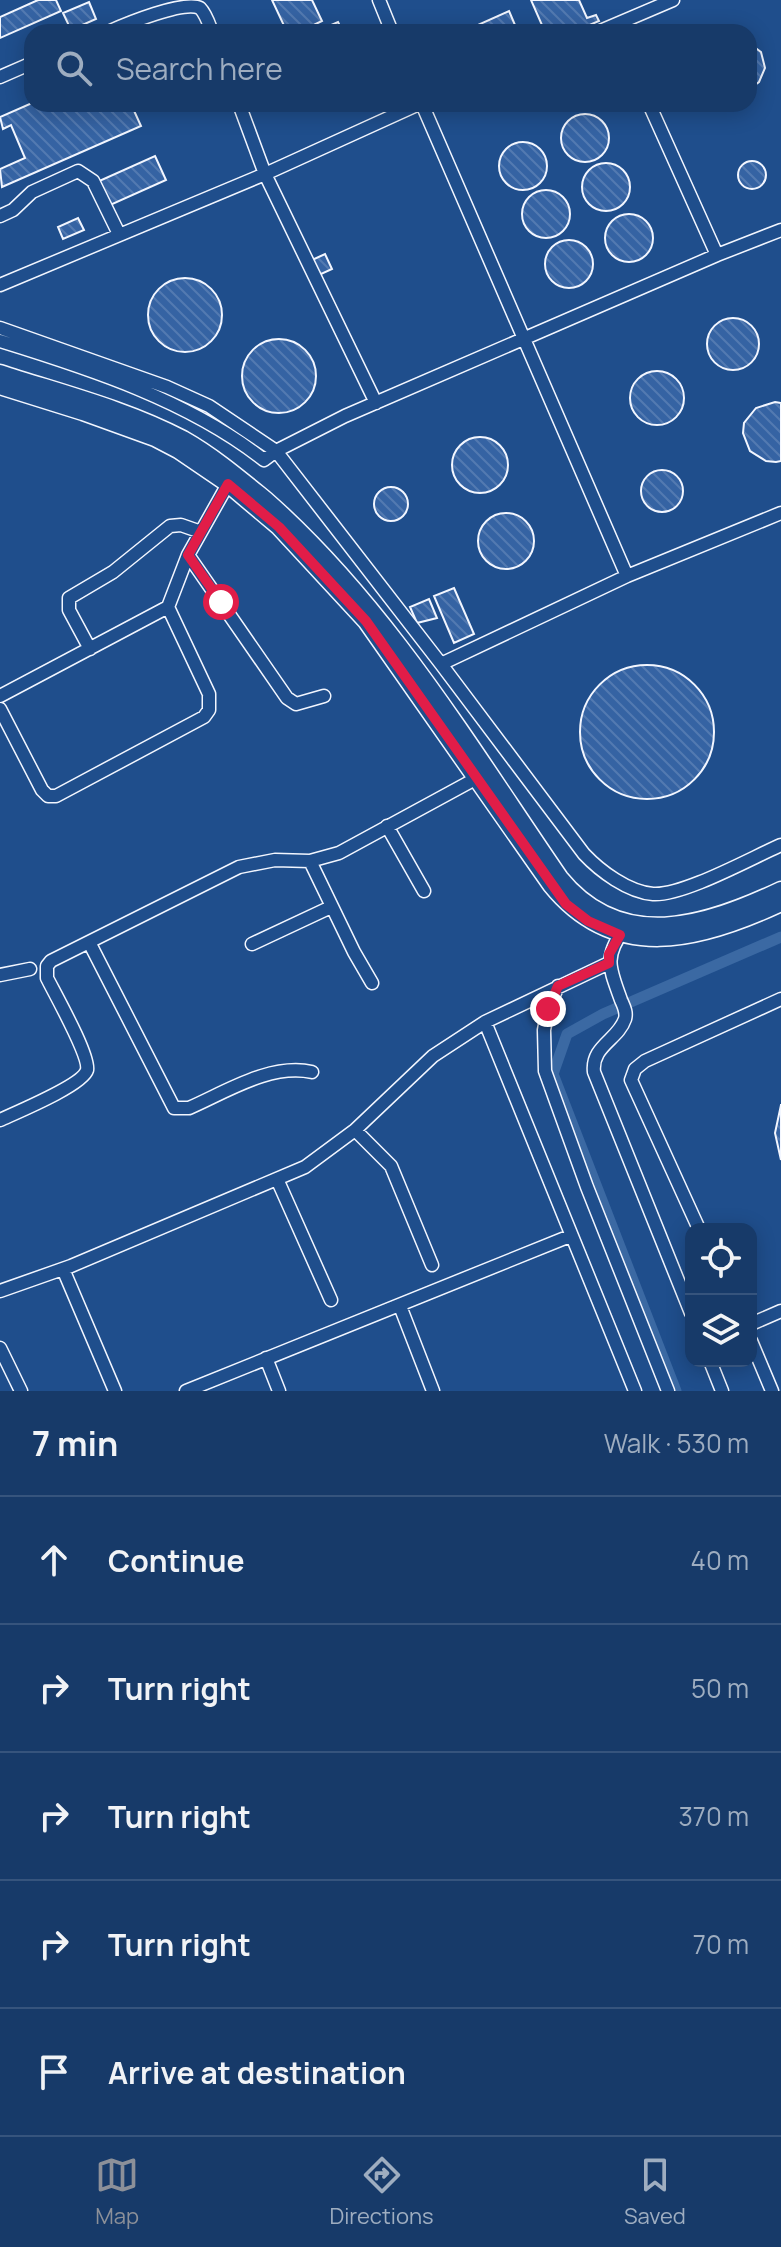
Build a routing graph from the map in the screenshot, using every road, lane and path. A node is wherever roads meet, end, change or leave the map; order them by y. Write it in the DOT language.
graph roads {
  1 [pos="379,0"];
  2 [pos="673,0"];
  3 [pos="650,4"];
  4 [pos="128,24"];
  5 [pos="208,24"];
  6 [pos="389,24"];
  7 [pos="623,24"];
  8 [pos="24,66"];
  9 [pos="0,77"];
  10 [pos="242,112"];
  11 [pos="402,112"];
  12 [pos="424,112"];
  13 [pos="653,112"];
  14 [pos="265,174"];
  15 [pos="0,216"];
  16 [pos="781,230"];
  17 [pos="119,234"];
  18 [pos="717,255"];
  19 [pos="0,285"];
  20 [pos="0,317"];
  21 [pos="2,333"];
  22 [pos="524,338"];
  23 [pos="0,373"];
  24 [pos="0,386"];
  25 [pos="376,403"];
  26 [pos="276,451"];
  27 [pos="228,484"];
  28 [pos="781,513"];
  29 [pos="201,532"];
  30 [pos="188,555"];
  31 [pos="627,576"];
  32 [pos="168,607"];
  33 [pos="90,649"];
  34 [pos="441,664"];
  35 [pos="0,696"];
  36 [pos="324,696"];
  37 [pos="0,709"];
  38 [pos="477,778"];
  39 [pos="387,826"];
  40 [pos="781,845"];
  41 [pos="310,861"];
  42 [pos="781,890"];
  43 [pos="424,891"];
  44 [pos="781,903"];
  45 [pos="331,907"];
  46 [pos="623,930"];
  47 [pos="89,942"];
  48 [pos="252,944"];
  49 [pos="609,963"];
  50 [pos="30,969"];
  51 [pos="0,975"];
  52 [pos="372,983"];
  53 [pos="558,986"];
  54 [pos="781,999"];
  55 [pos="485,1022"];
  56 [pos="312,1072"];
  57 [pos="0,1120"];
  58 [pos="355,1130"];
  59 [pos="277,1179"];
  60 [pos="696,1223"];
  61 [pos="570,1236"];
  62 [pos="432,1265"];
  63 [pos="63,1269"];
  64 [pos="0,1291"];
  65 [pos="685,1298"];
  66 [pos="331,1300"];
  67 [pos="400,1306"];
  68 [pos="781,1311"];
  69 [pos="757,1321"];
  70 [pos="0,1348"];
  71 [pos="757,1355"];
  72 [pos="266,1358"];
  73 [pos="712,1367"];
  74 [pos="114,1388"];
  75 [pos="21,1391"];
  76 [pos="186,1391"];
  77 [pos="279,1391"];
  78 [pos="433,1391"];
  79 [pos="635,1391"];
  80 [pos="668,1391"];
  81 [pos="722,1391"];
  82 [pos="772,1391"];
  1 -- 6 [label="lane"];
  2 -- 3 [label="lane"];
  3 -- 7 [label="lane"];
  4 -- 5 [label="lane"];
  8 -- 9 [label="lane"];
  10 -- 14 [label="lane"];
  11 -- 14 [label="lane"];
  12 -- 22 [label="lane"];
  13 -- 18 [label="lane"];
  14 -- 17 [label="lane"];
  14 -- 25 [label="lane"];
  15 -- 17 [label="lane"];
  16 -- 18 [label="lane"];
  17 -- 19 [label="lane"];
  18 -- 22 [label="lane"];
  20 -- 21 [label="lane"];
  21 -- 26 [label="lane"];
  22 -- 25 [label="lane"];
  22 -- 31 [label="lane"];
  23 -- 46 [label="main road"];
  24 -- 27 [label="main road"];
  25 -- 26 [label="lane"];
  26 -- 34 [label="lane"];
  27 -- 29 [label="lane"];
  27 -- 38 [label="main road"];
  28 -- 31 [label="lane"];
  29 -- 30 [label="lane"];
  29 -- 33 [label="lane"];
  30 -- 32 [label="lane"];
  30 -- 36 [label="lane"];
  31 -- 34 [label="lane"];
  32 -- 33 [label="lane"];
  32 -- 37 [label="lane"];
  33 -- 35 [label="lane"];
  34 -- 40 [label="lane"];
  38 -- 39 [label="lane"];
  38 -- 46 [label="main road"];
  39 -- 41 [label="lane"];
  39 -- 43 [label="lane"];
  41 -- 45 [label="lane"];
  41 -- 47 [label="lane"];
  42 -- 46 [label="main road"];
  44 -- 46 [label="main road"];
  45 -- 48 [label="lane"];
  45 -- 52 [label="lane"];
  46 -- 49 [label="lane"];
  47 -- 56 [label="lane"];
  47 -- 57 [label="lane"];
  49 -- 53 [label="lane"];
  49 -- 65 [label="lane"];
  50 -- 51 [label="lane"];
  53 -- 55 [label="lane"];
  53 -- 80 [label="lane"];
  54 -- 60 [label="lane"];
  55 -- 58 [label="lane"];
  55 -- 61 [label="lane"];
  58 -- 59 [label="lane"];
  58 -- 62 [label="lane"];
  59 -- 63 [label="lane"];
  59 -- 66 [label="lane"];
  61 -- 67 [label="lane"];
  61 -- 79 [label="lane"];
  63 -- 64 [label="lane"];
  63 -- 74 [label="lane"];
  67 -- 72 [label="lane"];
  67 -- 78 [label="lane"];
  68 -- 69 [label="lane"];
  70 -- 75 [label="lane"];
  71 -- 82 [label="lane"];
  72 -- 76 [label="lane"];
  72 -- 77 [label="lane"];
  73 -- 81 [label="lane"];
}
